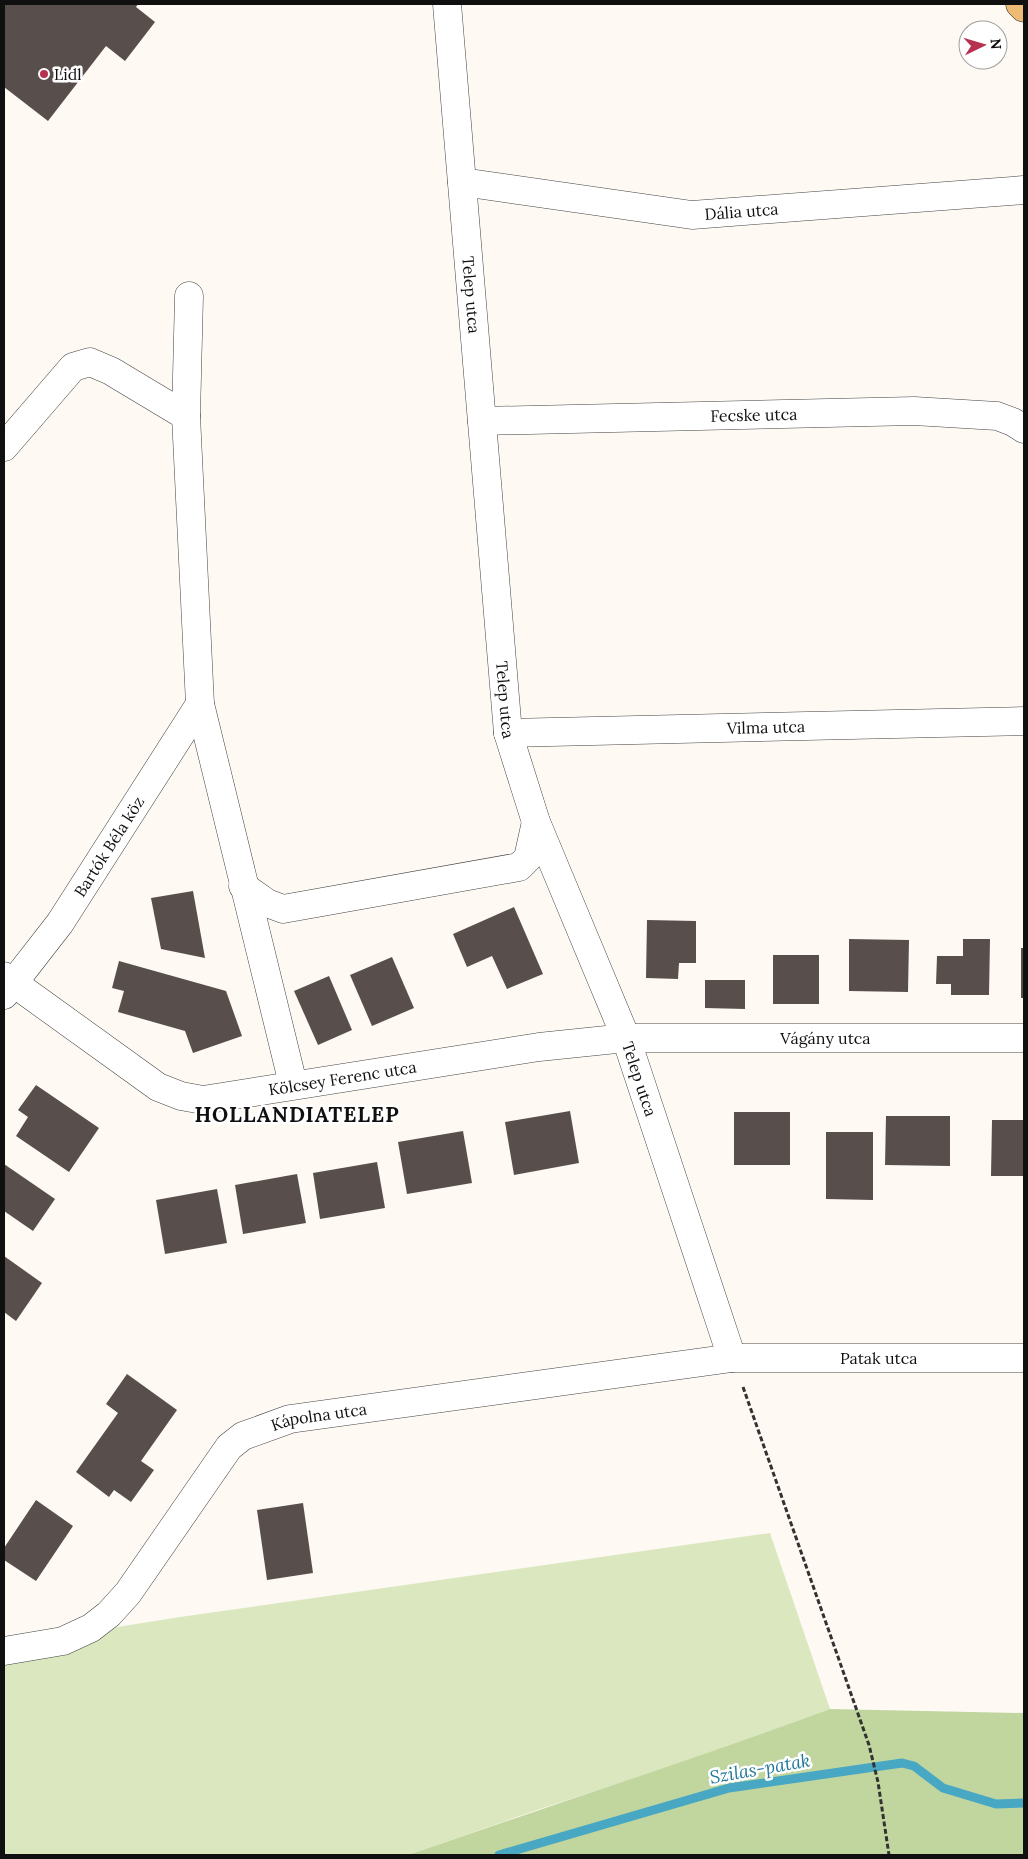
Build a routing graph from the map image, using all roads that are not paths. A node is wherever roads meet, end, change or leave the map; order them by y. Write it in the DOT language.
graph roads {
  1 [pos="447,4"];
  2 [pos="1020,4"];
  3 [pos="1024,8"];
  4 [pos="462,182"];
  5 [pos="1024,190"];
  6 [pos="189,296"];
  7 [pos="186,416"];
  8 [pos="482,420"];
  9 [pos="1024,429"];
  10 [pos="4,447"];
  11 [pos="200,704"];
  12 [pos="1024,721"];
  13 [pos="508,733"];
  14 [pos="536,822"];
  15 [pos="243,886"];
  16 [pos="7,985"];
  17 [pos="626,1038"];
  18 [pos="1024,1038"];
  19 [pos="293,1084"];
  20 [pos="732,1358"];
  21 [pos="1024,1358"];
  22 [pos="4,1651"];
  1 -- 4 [label="street, Telep utca"];
  2 -- 3 [label="main road"];
  4 -- 5 [label="street, Dália utca"];
  4 -- 8 [label="street, Telep utca"];
  6 -- 7 [label="street"];
  7 -- 10 [label="street"];
  7 -- 11 [label="street"];
  8 -- 9 [label="street, Fecske utca"];
  8 -- 13 [label="street, Telep utca"];
  11 -- 15 [label="street"];
  11 -- 16 [label="street, Bartók Béla köz"];
  12 -- 13 [label="street, Vilma utca"];
  13 -- 14 [label="street, Telep utca"];
  14 -- 15 [label="street"];
  14 -- 17 [label="street, Telep utca"];
  15 -- 19 [label="street"];
  16 -- 19 [label="street, Kölcsey Ferenc utca"];
  17 -- 18 [label="street, Vágány utca"];
  17 -- 19 [label="street, Kölcsey Ferenc utca"];
  17 -- 20 [label="street, Telep utca"];
  20 -- 21 [label="street, Patak utca"];
  20 -- 22 [label="street, Kápolna utca"];
}
